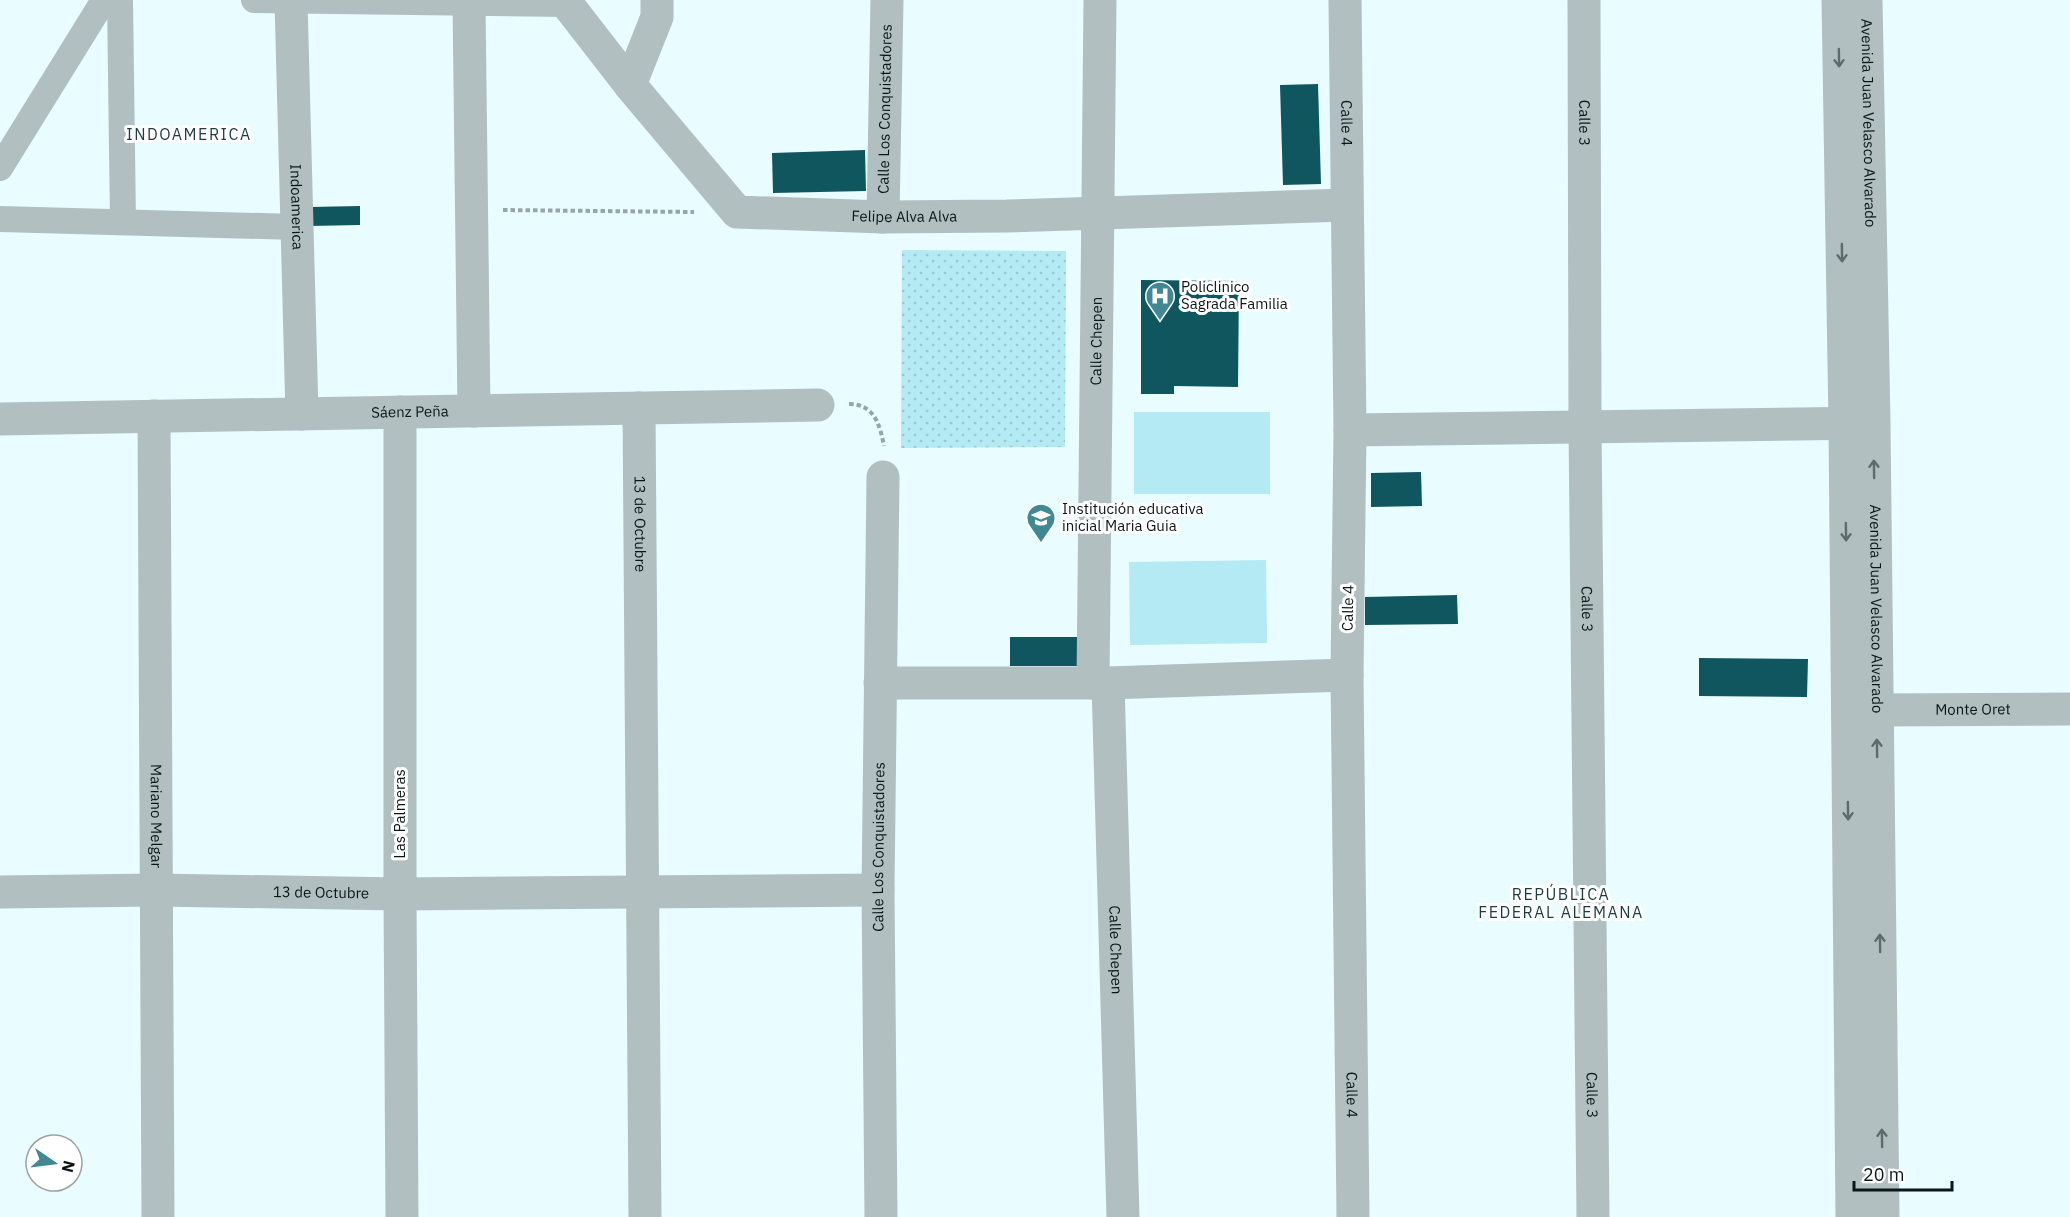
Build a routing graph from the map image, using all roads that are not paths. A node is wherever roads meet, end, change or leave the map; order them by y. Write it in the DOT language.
graph roads {
  1 [pos="104,0"];
  2 [pos="120,0"];
  3 [pos="254,0"];
  4 [pos="657,0"];
  5 [pos="887,0"];
  6 [pos="1100,0"];
  7 [pos="1345,0"];
  8 [pos="1584,0"];
  9 [pos="1838,0"];
  10 [pos="1866,0"];
  11 [pos="291,1"];
  12 [pos="565,2"];
  13 [pos="469,3"];
  14 [pos="630,85"];
  15 [pos="0,168"];
  16 [pos="1346,205"];
  17 [pos="1097,212"];
  18 [pos="884,217"];
  19 [pos="0,219"];
  20 [pos="123,222"];
  21 [pos="297,227"];
  22 [pos="818,405"];
  23 [pos="639,408"];
  24 [pos="474,411"];
  25 [pos="400,412"];
  26 [pos="302,414"];
  27 [pos="154,416"];
  28 [pos="0,419"];
  29 [pos="1859,424"];
  30 [pos="1585,426"];
  31 [pos="1350,430"];
  32 [pos="884,477"];
  33 [pos="1347,675"];
  34 [pos="880,683"];
  35 [pos="1101,683"];
  36 [pos="2070,709"];
  37 [pos="1877,710"];
  38 [pos="156,890"];
  39 [pos="878,890"];
  40 [pos="0,892"];
  41 [pos="641,892"];
  42 [pos="400,894"];
  43 [pos="158,1217"];
  44 [pos="402,1217"];
  45 [pos="645,1217"];
  46 [pos="881,1217"];
  47 [pos="1123,1217"];
  48 [pos="1353,1217"];
  49 [pos="1593,1217"];
  50 [pos="1852,1217"];
  51 [pos="1883,1217"];
  1 -- 15 [label="street"];
  2 -- 20 [label="street"];
  3 -- 11 [label="street"];
  4 -- 14 [label="street"];
  5 -- 18 [label="street, Calle Los Conquistadores"];
  6 -- 17 [label="street, Calle Chepen"];
  7 -- 16 [label="street, Calle 4"];
  8 -- 30 [label="street, Calle 3"];
  9 -- 29 [label="street, Avenida Juan Velasco Alvarado, one-way"];
  10 -- 29 [label="street, Avenida Juan Velasco Alvarado"];
  11 -- 13 [label="street"];
  11 -- 21 [label="street, Indoamerica"];
  12 -- 13 [label="street"];
  12 -- 14 [label="street"];
  13 -- 24 [label="street"];
  14 -- 18 [label="street, Felipe Alva Alva"];
  16 -- 17 [label="street, Felipe Alva Alva"];
  16 -- 31 [label="street, Calle 4"];
  17 -- 18 [label="street, Felipe Alva Alva"];
  17 -- 35 [label="street, Calle Chepen"];
  19 -- 20 [label="street"];
  20 -- 21 [label="street"];
  21 -- 26 [label="street, Indoamerica"];
  22 -- 23 [label="street, Sáenz Peña"];
  23 -- 24 [label="street, Sáenz Peña"];
  23 -- 41 [label="street, 13 de Octubre"];
  24 -- 25 [label="street, Sáenz Peña"];
  25 -- 26 [label="street, Sáenz Peña"];
  25 -- 42 [label="street, Las Palmeras"];
  26 -- 27 [label="street, Sáenz Peña"];
  27 -- 28 [label="street, Sáenz Peña"];
  27 -- 38 [label="street, Mariano Melgar"];
  29 -- 30 [label="street"];
  37 -- 29 [label="street, Avenida Juan Velasco Alvarado, one-way"];
  29 -- 50 [label="street, Avenida Juan Velasco Alvarado, one-way"];
  30 -- 31 [label="street"];
  30 -- 49 [label="street, Calle 3"];
  31 -- 33 [label="street, Calle 4"];
  32 -- 34 [label="street, Calle Los Conquistadores"];
  33 -- 35 [label="street"];
  33 -- 48 [label="street, Calle 4"];
  34 -- 35 [label="street"];
  34 -- 39 [label="street, Calle Los Conquistadores"];
  35 -- 47 [label="street, Calle Chepen"];
  36 -- 37 [label="street, Monte Oret"];
  51 -- 37 [label="street, Avenida Juan Velasco Alvarado, one-way"];
  38 -- 40 [label="street, 13 de Octubre"];
  38 -- 42 [label="street, 13 de Octubre"];
  38 -- 43 [label="street, Mariano Melgar"];
  39 -- 41 [label="street, 13 de Octubre"];
  39 -- 46 [label="street, Calle Los Conquistadores"];
  41 -- 42 [label="street, 13 de Octubre"];
  41 -- 45 [label="street, 13 de Octubre"];
  42 -- 44 [label="street, Las Palmeras"];
}
